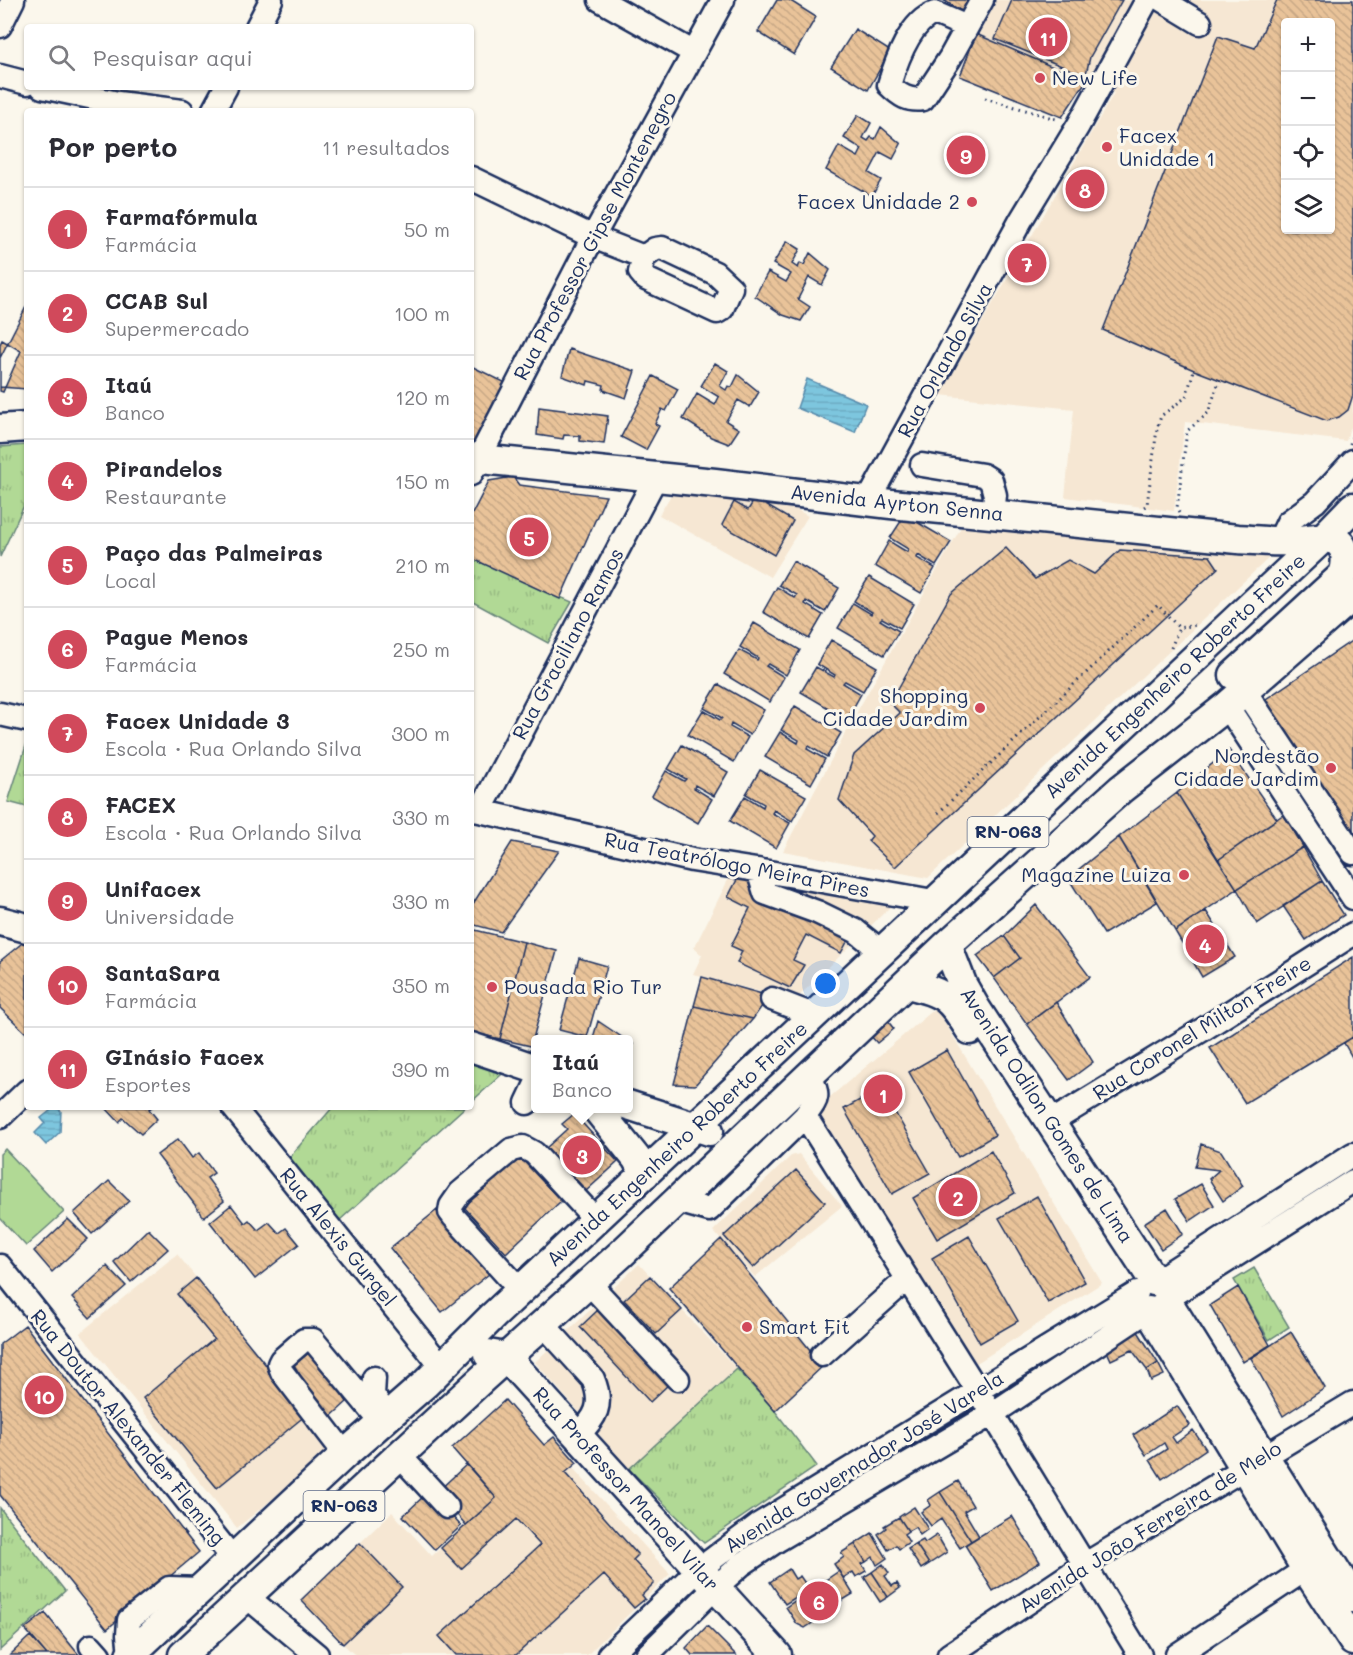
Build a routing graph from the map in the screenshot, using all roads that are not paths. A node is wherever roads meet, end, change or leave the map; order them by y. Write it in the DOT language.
graph roads {
  1 [pos="13,0"];
  2 [pos="271,0"];
  3 [pos="600,0"];
  4 [pos="723,0"];
  5 [pos="982,0"];
  6 [pos="1147,0"];
  7 [pos="1162,0"];
  8 [pos="1200,23"];
  9 [pos="259,24"];
  10 [pos="0,26"];
  11 [pos="967,27"];
  12 [pos="693,52"];
  13 [pos="0,76"];
  14 [pos="24,82"];
  15 [pos="56,90"];
  16 [pos="224,90"];
  17 [pos="158,108"];
  18 [pos="215,108"];
  19 [pos="474,179"];
  20 [pos="593,237"];
  21 [pos="644,257"];
  22 [pos="24,427"];
  23 [pos="0,429"];
  24 [pos="1353,461"];
  25 [pos="474,464"];
  26 [pos="922,465"];
  27 [pos="656,477"];
  28 [pos="1318,498"];
  29 [pos="868,501"];
  30 [pos="1353,507"];
  31 [pos="993,514"];
  32 [pos="1324,536"];
  33 [pos="1278,541"];
  34 [pos="1353,596"];
  35 [pos="1236,698"];
  36 [pos="0,714"];
  37 [pos="24,719"];
  38 [pos="1121,789"];
  39 [pos="1318,799"];
  40 [pos="475,810"];
  41 [pos="1298,814"];
  42 [pos="1353,853"];
  43 [pos="758,870"];
  44 [pos="1353,898"];
  45 [pos="933,901"];
  46 [pos="0,921"];
  47 [pos="24,927"];
  48 [pos="1353,934"];
  49 [pos="947,945"];
  50 [pos="881,951"];
  51 [pos="908,984"];
  52 [pos="772,999"];
  53 [pos="813,1015"];
  54 [pos="474,1048"];
  55 [pos="531,1067"];
  56 [pos="810,1076"];
  57 [pos="24,1094"];
  58 [pos="633,1107"];
  59 [pos="236,1110"];
  60 [pos="600,1113"];
  61 [pos="805,1116"];
  62 [pos="0,1117"];
  63 [pos="1051,1122"];
  64 [pos="695,1127"];
  65 [pos="745,1135"];
  66 [pos="779,1140"];
  67 [pos="825,1149"];
  68 [pos="1353,1155"];
  69 [pos="645,1174"];
  70 [pos="1353,1181"];
  71 [pos="677,1201"];
  72 [pos="596,1220"];
  73 [pos="0,1266"];
  74 [pos="907,1279"];
  75 [pos="588,1282"];
  76 [pos="520,1291"];
  77 [pos="1152,1296"];
  78 [pos="543,1323"];
  79 [pos="822,1355"];
  80 [pos="506,1357"];
  81 [pos="451,1358"];
  82 [pos="374,1378"];
  83 [pos="678,1379"];
  84 [pos="977,1391"];
  85 [pos="1353,1403"];
  86 [pos="992,1414"];
  87 [pos="385,1419"];
  88 [pos="577,1436"];
  89 [pos="345,1454"];
  90 [pos="399,1455"];
  91 [pos="1254,1462"];
  92 [pos="447,1507"];
  93 [pos="765,1521"];
  94 [pos="778,1540"];
  95 [pos="234,1560"];
  96 [pos="1084,1565"];
  97 [pos="1306,1569"];
  98 [pos="707,1578"];
  99 [pos="246,1596"];
  100 [pos="1353,1598"];
  101 [pos="1353,1641"];
  102 [pos="614,1653"];
  103 [pos="130,1655"];
  104 [pos="183,1655"];
  105 [pos="316,1655"];
  106 [pos="647,1655"];
  107 [pos="777,1655"];
  108 [pos="948,1655"];
  109 [pos="1140,1655"];
  110 [pos="1177,1655"];
  1 -- 10 [label="street"];
  2 -- 9 [label="street"];
  3 -- 12 [label="street"];
  4 -- 12 [label="street, Rua Professor Gipse Montenegro"];
  5 -- 11 [label="street"];
  6 -- 29 [label="street, Rua Orlando Silva"];
  7 -- 8 [label="street"];
  12 -- 20 [label="street, Rua Professor Gipse Montenegro"];
  13 -- 14 [label="street"];
  15 -- 17 [label="street"];
  16 -- 18 [label="street"];
  19 -- 20 [label="street"];
  20 -- 21 [label="street"];
  20 -- 25 [label="street, Rua Professor Gipse Montenegro"];
  22 -- 23 [label="main road"];
  24 -- 28 [label="street"];
  25 -- 27 [label="main road, Avenida Ayrton Senna"];
  26 -- 31 [label="street"];
  27 -- 29 [label="main road, Avenida Ayrton Senna"];
  27 -- 40 [label="street, Rua Graciliano Ramos"];
  28 -- 32 [label="street"];
  28 -- 33 [label="street"];
  29 -- 31 [label="main road, Avenida Ayrton Senna"];
  30 -- 32 [label="main road, Avenida Engenheiro Roberto Freire / RN-063"];
  31 -- 33 [label="main road, Avenida Ayrton Senna"];
  32 -- 33 [label="main road, Avenida Ayrton Senna"];
  32 -- 38 [label="main road"];
  32 -- 45 [label="main road, Avenida Engenheiro Roberto Freire / RN-063"];
  34 -- 35 [label="main road, Avenida Engenheiro Roberto Freire / RN-063"];
  35 -- 38 [label="main road, Avenida Engenheiro Roberto Freire / RN-063"];
  35 -- 39 [label="street"];
  35 -- 41 [label="street"];
  36 -- 37 [label="street"];
  38 -- 49 [label="main road, Avenida Engenheiro Roberto Freire / RN-063"];
  39 -- 41 [label="street"];
  39 -- 42 [label="street"];
  40 -- 43 [label="street, Rua Teatrólogo Meira Pires"];
  41 -- 44 [label="street"];
  43 -- 45 [label="street, Rua Teatrólogo Meira Pires"];
  43 -- 50 [label="street"];
  45 -- 50 [label="main road, Avenida Engenheiro Roberto Freire / RN-063"];
  46 -- 47 [label="main road"];
  48 -- 63 [label="street, Rua Coronel Milton Freire"];
  49 -- 51 [label="main road, Avenida Engenheiro Roberto Freire / RN-063"];
  49 -- 63 [label="main road, Avenida Odilon Gomes de Lima"];
  50 -- 53 [label="main road, Avenida Engenheiro Roberto Freire / RN-063"];
  51 -- 56 [label="main road, Avenida Engenheiro Roberto Freire / RN-063"];
  51 -- 77 [label="main road, Avenida Odilon Gomes de Lima"];
  52 -- 53 [label="street"];
  53 -- 64 [label="main road, Avenida Engenheiro Roberto Freire / RN-063"];
  54 -- 55 [label="main road"];
  56 -- 61 [label="street"];
  56 -- 65 [label="main road, Avenida Engenheiro Roberto Freire / RN-063"];
  57 -- 62 [label="street"];
  58 -- 64 [label="main road"];
  59 -- 81 [label="street, Rua Alexis Gurgel"];
  60 -- 69 [label="main road"];
  61 -- 66 [label="street"];
  61 -- 67 [label="street"];
  63 -- 77 [label="main road, Avenida Odilon Gomes de Lima"];
  64 -- 65 [label="main road"];
  64 -- 69 [label="main road, Avenida Engenheiro Roberto Freire / RN-063"];
  65 -- 71 [label="main road, Avenida Engenheiro Roberto Freire / RN-063"];
  66 -- 67 [label="street"];
  66 -- 71 [label="street"];
  67 -- 74 [label="street"];
  68 -- 77 [label="street, Avenida Governador José Varela"];
  69 -- 72 [label="main road, Avenida Engenheiro Roberto Freire / RN-063"];
  70 -- 77 [label="street, Avenida Governador José Varela"];
  71 -- 75 [label="main road, Avenida Engenheiro Roberto Freire / RN-063"];
  72 -- 76 [label="main road, Avenida Engenheiro Roberto Freire / RN-063"];
  72 -- 76 [label="street"];
  73 -- 95 [label="street, Rua Doutor Alexander Fleming"];
  74 -- 79 [label="street"];
  74 -- 84 [label="street"];
  75 -- 78 [label="main road, Avenida Engenheiro Roberto Freire / RN-063"];
  75 -- 83 [label="street"];
  76 -- 81 [label="main road, Avenida Engenheiro Roberto Freire / RN-063"];
  77 -- 84 [label="street, Avenida Governador José Varela"];
  77 -- 86 [label="street, Avenida Governador José Varela"];
  77 -- 91 [label="main road, Avenida Odilon Gomes de Lima"];
  78 -- 80 [label="main road, Avenida Engenheiro Roberto Freire / RN-063"];
  78 -- 88 [label="street"];
  80 -- 81 [label="main road"];
  80 -- 88 [label="main road, Rua Professor Manoel Vilar"];
  80 -- 90 [label="main road, Avenida Engenheiro Roberto Freire / RN-063"];
  81 -- 87 [label="main road, Avenida Engenheiro Roberto Freire / RN-063"];
  82 -- 87 [label="street"];
  84 -- 86 [label="street"];
  84 -- 93 [label="street, Avenida Governador José Varela"];
  85 -- 91 [label="street, Avenida João Ferreira de Melo"];
  86 -- 94 [label="street, Avenida Governador José Varela"];
  86 -- 96 [label="street"];
  87 -- 89 [label="main road, Avenida Engenheiro Roberto Freire / RN-063"];
  87 -- 89 [label="street"];
  88 -- 98 [label="main road, Rua Professor Manoel Vilar"];
  89 -- 95 [label="main road, Avenida Engenheiro Roberto Freire / RN-063"];
  90 -- 92 [label="street"];
  90 -- 99 [label="main road, Avenida Engenheiro Roberto Freire / RN-063"];
  91 -- 96 [label="street, Avenida João Ferreira de Melo"];
  91 -- 97 [label="main road, Avenida Odilon Gomes de Lima"];
  91 -- 100 [label="main road, Avenida Odilon Gomes de Lima"];
  93 -- 94 [label="street"];
  93 -- 98 [label="street, Avenida Governador José Varela"];
  94 -- 98 [label="street, Avenida Governador José Varela"];
  95 -- 103 [label="main road, Avenida Engenheiro Roberto Freire / RN-063"];
  96 -- 108 [label="street, Avenida João Ferreira de Melo"];
  96 -- 109 [label="street"];
  97 -- 101 [label="main road, Avenida Odilon Gomes de Lima"];
  97 -- 110 [label="street"];
  98 -- 102 [label="street, Avenida Governador José Varela"];
  98 -- 106 [label="street, Avenida Governador José Varela"];
  98 -- 107 [label="main road, Rua Professor Manoel Vilar"];
  99 -- 104 [label="main road, Avenida Engenheiro Roberto Freire / RN-063"];
  99 -- 105 [label="street"];
}
